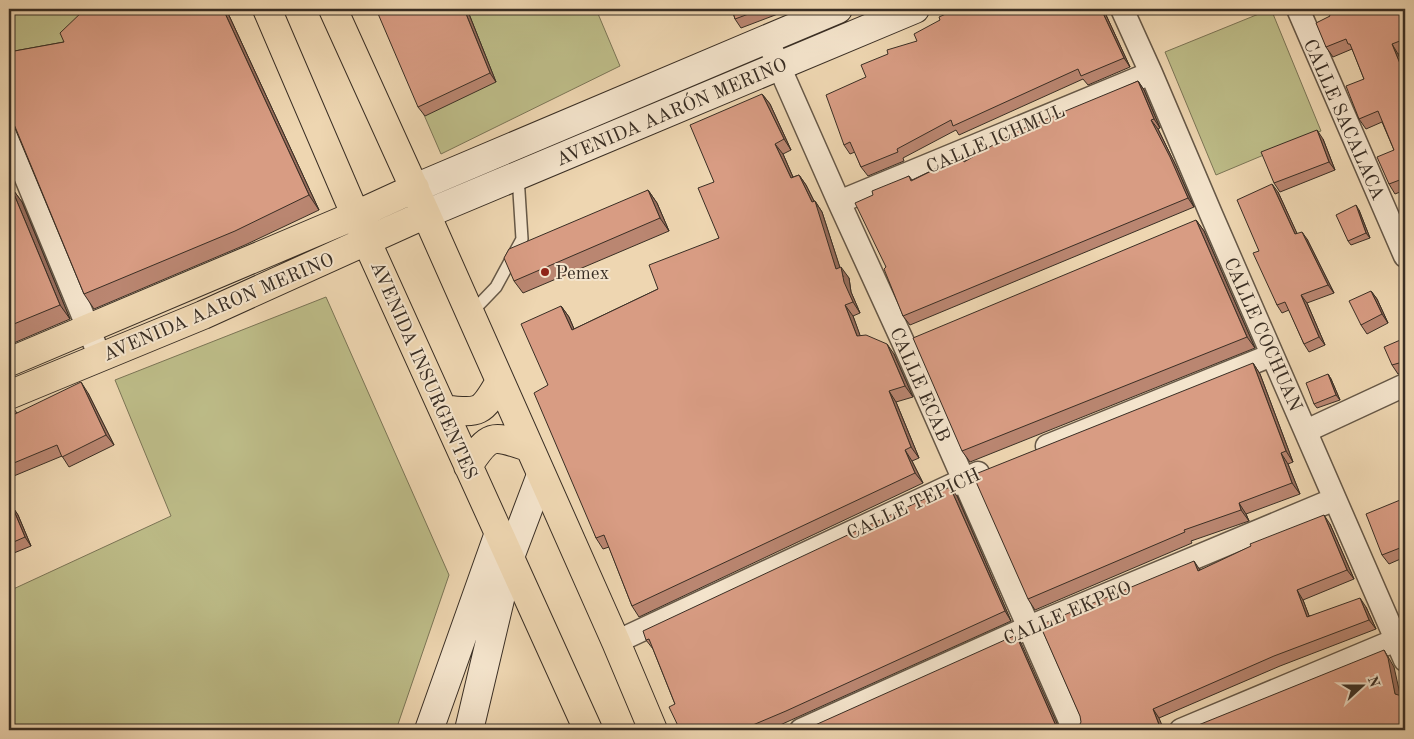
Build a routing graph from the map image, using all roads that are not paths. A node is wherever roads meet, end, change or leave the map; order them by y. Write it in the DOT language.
graph roads {
  1 [pos="267,9"];
  2 [pos="333,9"];
  3 [pos="838,9"];
  4 [pos="915,9"];
  5 [pos="1122,9"];
  6 [pos="1298,9"];
  7 [pos="767,39"];
  8 [pos="778,67"];
  9 [pos="1151,73"];
  10 [pos="9,137"];
  11 [pos="518,176"];
  12 [pos="415,188"];
  13 [pos="19,189"];
  14 [pos="839,202"];
  15 [pos="426,214"];
  16 [pos="356,215"];
  17 [pos="367,242"];
  18 [pos="1405,256"];
  19 [pos="189,286"];
  20 [pos="470,314"];
  21 [pos="202,315"];
  22 [pos="88,328"];
  23 [pos="1272,355"];
  24 [pos="100,357"];
  25 [pos="9,362"];
  26 [pos="500,381"];
  27 [pos="1405,385"];
  28 [pos="9,395"];
  29 [pos="443,409"];
  30 [pos="1306,430"];
  31 [pos="528,447"];
  32 [pos="1027,454"];
  33 [pos="999,465"];
  34 [pos="468,466"];
  35 [pos="541,475"];
  36 [pos="963,479"];
  37 [pos="1335,499"];
  38 [pos="499,533"];
  39 [pos="510,558"];
  40 [pos="1029,627"];
  41 [pos="616,642"];
  42 [pos="1401,650"];
  43 [pos="430,730"];
  44 [pos="469,730"];
  45 [pos="588,730"];
  46 [pos="653,730"];
  47 [pos="801,730"];
  48 [pos="1074,730"];
  49 [pos="1181,730"];
  1 -- 16 [label="main road, AVENIDA INSURGENTES"];
  2 -- 12 [label="main road"];
  3 -- 7 [label="main road, AVENIDA AARÓN MERINO"];
  4 -- 8 [label="main road, AVENIDA AARÓN MERINO"];
  5 -- 9 [label="street, CALLE COCHUAN"];
  6 -- 18 [label="street, CALLE SACALACA"];
  7 -- 8 [label="street, CALLE ECAB"];
  7 -- 12 [label="main road, AVENIDA AARÓN MERINO"];
  8 -- 11 [label="main road, AVENIDA AARÓN MERINO"];
  8 -- 14 [label="street, CALLE ECAB"];
  9 -- 14 [label="street, CALLE ICHMUL"];
  9 -- 23 [label="street, CALLE COCHUAN"];
  10 -- 13 [label="street"];
  11 -- 15 [label="main road, AVENIDA AARÓN MERINO"];
  11 -- 20 [label="lane"];
  12 -- 15 [label="main road"];
  12 -- 16 [label="main road, AVENIDA AARON MERINO"];
  13 -- 22 [label="street"];
  14 -- 36 [label="street, CALLE ECAB"];
  15 -- 17 [label="main road, AVENIDA AARON MERINO"];
  15 -- 20 [label="main road"];
  16 -- 17 [label="main road, AVENIDA INSURGENTES"];
  16 -- 19 [label="main road, AVENIDA AARON MERINO"];
  17 -- 21 [label="main road, AVENIDA AARON MERINO"];
  17 -- 29 [label="main road, AVENIDA INSURGENTES"];
  19 -- 21 [label="street"];
  19 -- 22 [label="main road, AVENIDA AARON MERINO"];
  20 -- 26 [label="main road"];
  21 -- 24 [label="main road, AVENIDA AARON MERINO"];
  22 -- 24 [label="street"];
  22 -- 25 [label="main road, AVENIDA AARON MERINO"];
  23 -- 30 [label="street, CALLE COCHUAN"];
  23 -- 32 [label="street"];
  24 -- 28 [label="main road, AVENIDA AARON MERINO"];
  26 -- 29 [label="main road"];
  26 -- 31 [label="main road"];
  27 -- 30 [label="street"];
  29 -- 34 [label="main road, AVENIDA INSURGENTES"];
  30 -- 37 [label="street, CALLE COCHUAN"];
  31 -- 34 [label="main road"];
  31 -- 35 [label="main road"];
  33 -- 36 [label="street, CALLE TEPICH"];
  34 -- 38 [label="main road, AVENIDA INSURGENTES"];
  35 -- 39 [label="main road"];
  35 -- 41 [label="main road"];
  36 -- 40 [label="street, CALLE ECAB"];
  36 -- 41 [label="street, CALLE TEPICH"];
  37 -- 40 [label="street, CALLE EKPEO"];
  37 -- 42 [label="street, CALLE COCHUAN"];
  38 -- 39 [label="main road, AVENIDA INSURGENTES"];
  38 -- 43 [label="main road"];
  39 -- 44 [label="main road"];
  39 -- 45 [label="main road, AVENIDA INSURGENTES"];
  40 -- 47 [label="street, CALLE EKPEO"];
  40 -- 48 [label="street, CALLE ECAB"];
  41 -- 46 [label="main road"];
  42 -- 49 [label="street"];
}
